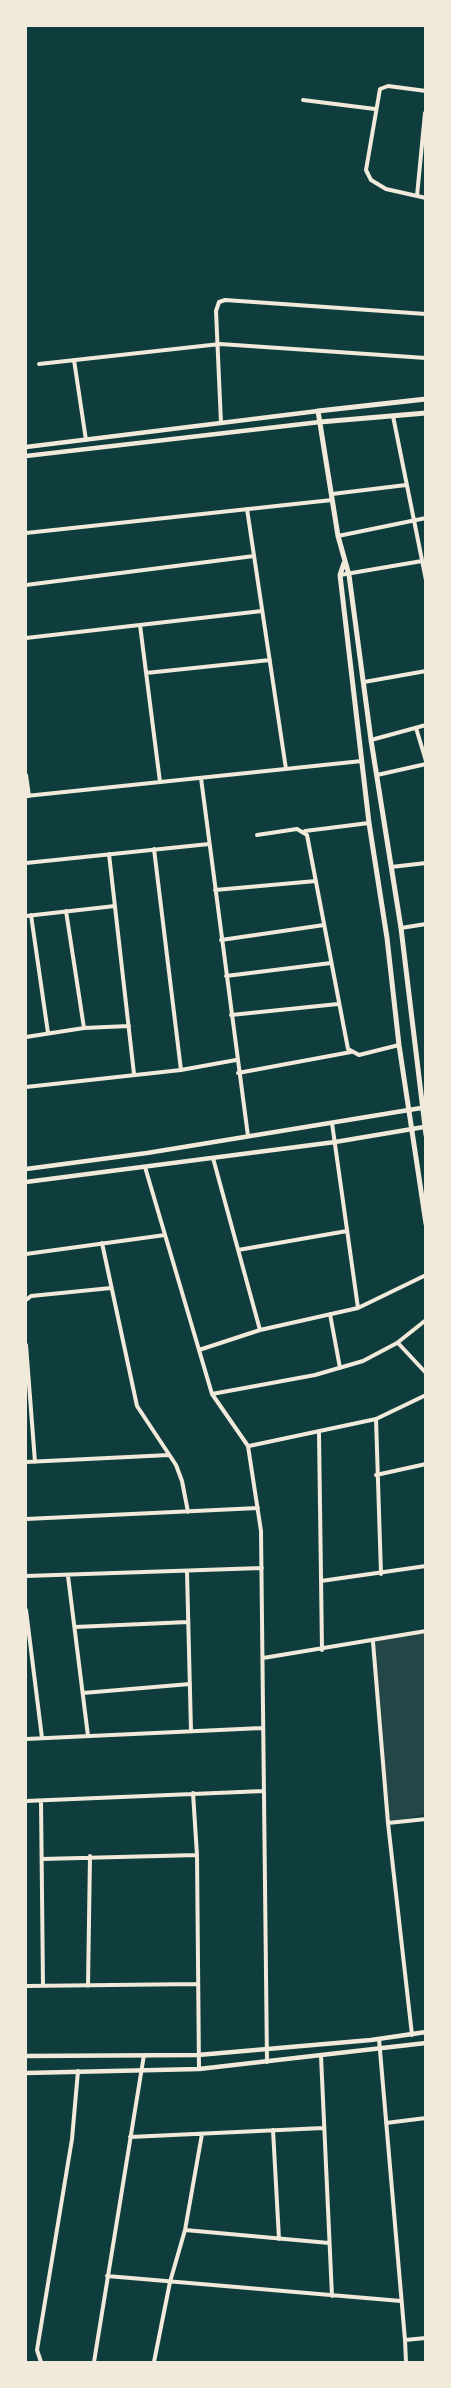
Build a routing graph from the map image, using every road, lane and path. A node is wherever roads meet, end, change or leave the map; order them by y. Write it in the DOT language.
graph roads {
  1 [pos="426,91"];
  2 [pos="303,100"];
  3 [pos="375,110"];
  4 [pos="425,113"];
  5 [pos="417,196"];
  6 [pos="426,198"];
  7 [pos="426,314"];
  8 [pos="220,344"];
  9 [pos="426,358"];
  10 [pos="74,360"];
  11 [pos="39,364"];
  12 [pos="426,399"];
  13 [pos="318,411"];
  14 [pos="426,413"];
  15 [pos="393,415"];
  16 [pos="320,422"];
  17 [pos="221,424"];
  18 [pos="86,440"];
  19 [pos="26,447"];
  20 [pos="26,456"];
  21 [pos="406,485"];
  22 [pos="331,497"];
  23 [pos="247,509"];
  24 [pos="426,518"];
  25 [pos="414,520"];
  26 [pos="26,533"];
  27 [pos="338,536"];
  28 [pos="254,556"];
  29 [pos="422,561"];
  30 [pos="344,563"];
  31 [pos="340,575"];
  32 [pos="349,575"];
  33 [pos="426,580"];
  34 [pos="26,585"];
  35 [pos="262,610"];
  36 [pos="140,625"];
  37 [pos="26,638"];
  38 [pos="270,660"];
  39 [pos="426,671"];
  40 [pos="146,674"];
  41 [pos="364,682"];
  42 [pos="426,725"];
  43 [pos="416,728"];
  44 [pos="371,740"];
  45 [pos="362,761"];
  46 [pos="426,762"];
  47 [pos="286,769"];
  48 [pos="26,775"];
  49 [pos="376,775"];
  50 [pos="201,778"];
  51 [pos="160,782"];
  52 [pos="27,796"];
  53 [pos="369,823"];
  54 [pos="304,831"];
  55 [pos="257,835"];
  56 [pos="209,844"];
  57 [pos="154,849"];
  58 [pos="109,854"];
  59 [pos="26,863"];
  60 [pos="426,863"];
  61 [pos="391,867"];
  62 [pos="316,881"];
  63 [pos="215,890"];
  64 [pos="115,906"];
  65 [pos="66,911"];
  66 [pos="32,915"];
  67 [pos="26,916"];
  68 [pos="426,924"];
  69 [pos="324,925"];
  70 [pos="401,928"];
  71 [pos="221,940"];
  72 [pos="331,963"];
  73 [pos="226,976"];
  74 [pos="338,1004"];
  75 [pos="231,1015"];
  76 [pos="129,1026"];
  77 [pos="84,1028"];
  78 [pos="48,1034"];
  79 [pos="26,1037"];
  80 [pos="399,1045"];
  81 [pos="351,1052"];
  82 [pos="236,1060"];
  83 [pos="181,1070"];
  84 [pos="238,1073"];
  85 [pos="134,1074"];
  86 [pos="26,1087"];
  87 [pos="423,1108"];
  88 [pos="409,1111"];
  89 [pos="332,1123"];
  90 [pos="425,1126"];
  91 [pos="411,1130"];
  92 [pos="426,1135"];
  93 [pos="248,1136"];
  94 [pos="335,1142"];
  95 [pos="213,1158"];
  96 [pos="145,1167"];
  97 [pos="26,1169"];
  98 [pos="26,1182"];
  99 [pos="426,1224"];
  100 [pos="346,1231"];
  101 [pos="165,1235"];
  102 [pos="102,1244"];
  103 [pos="238,1250"];
  104 [pos="26,1254"];
  105 [pos="426,1275"];
  106 [pos="111,1288"];
  107 [pos="26,1300"];
  108 [pos="358,1308"];
  109 [pos="330,1314"];
  110 [pos="426,1320"];
  111 [pos="260,1330"];
  112 [pos="397,1343"];
  113 [pos="26,1345"];
  114 [pos="199,1350"];
  115 [pos="340,1368"];
  116 [pos="426,1373"];
  117 [pos="212,1394"];
  118 [pos="426,1395"];
  119 [pos="376,1419"];
  120 [pos="318,1433"];
  121 [pos="248,1446"];
  122 [pos="169,1455"];
  123 [pos="26,1462"];
  124 [pos="35,1462"];
  125 [pos="426,1464"];
  126 [pos="376,1475"];
  127 [pos="258,1508"];
  128 [pos="188,1512"];
  129 [pos="26,1519"];
  130 [pos="426,1566"];
  131 [pos="262,1568"];
  132 [pos="187,1572"];
  133 [pos="381,1574"];
  134 [pos="68,1575"];
  135 [pos="26,1576"];
  136 [pos="321,1581"];
  137 [pos="26,1610"];
  138 [pos="188,1622"];
  139 [pos="75,1627"];
  140 [pos="426,1631"];
  141 [pos="373,1641"];
  142 [pos="322,1650"];
  143 [pos="263,1658"];
  144 [pos="190,1684"];
  145 [pos="83,1693"];
  146 [pos="262,1728"];
  147 [pos="190,1731"];
  148 [pos="88,1736"];
  149 [pos="42,1738"];
  150 [pos="26,1739"];
  151 [pos="264,1791"];
  152 [pos="193,1793"];
  153 [pos="41,1801"];
  154 [pos="26,1802"];
  155 [pos="426,1819"];
  156 [pos="388,1823"];
  157 [pos="197,1855"];
  158 [pos="90,1856"];
  159 [pos="42,1858"];
  160 [pos="198,1984"];
  161 [pos="26,1986"];
  162 [pos="43,1986"];
  163 [pos="88,1986"];
  164 [pos="426,2032"];
  165 [pos="412,2035"];
  166 [pos="380,2039"];
  167 [pos="426,2043"];
  168 [pos="268,2049"];
  169 [pos="381,2050"];
  170 [pos="144,2054"];
  171 [pos="198,2055"];
  172 [pos="26,2056"];
  173 [pos="321,2056"];
  174 [pos="267,2062"];
  175 [pos="142,2069"];
  176 [pos="199,2069"];
  177 [pos="78,2072"];
  178 [pos="26,2073"];
  179 [pos="426,2118"];
  180 [pos="386,2123"];
  181 [pos="323,2128"];
  182 [pos="273,2130"];
  183 [pos="202,2134"];
  184 [pos="130,2137"];
  185 [pos="185,2230"];
  186 [pos="279,2239"];
  187 [pos="329,2243"];
  188 [pos="107,2276"];
  189 [pos="170,2282"];
  190 [pos="332,2296"];
  191 [pos="401,2301"];
  192 [pos="426,2338"];
  193 [pos="405,2340"];
  194 [pos="41,2362"];
  195 [pos="94,2362"];
  196 [pos="154,2362"];
  197 [pos="406,2362"];
  1 -- 3 [label="street"];
  2 -- 3 [label="street"];
  3 -- 5 [label="street"];
  4 -- 5 [label="street"];
  5 -- 6 [label="street"];
  7 -- 8 [label="street"];
  8 -- 9 [label="street"];
  8 -- 10 [label="street"];
  8 -- 17 [label="street"];
  10 -- 11 [label="street"];
  10 -- 18 [label="street"];
  12 -- 13 [label="main road"];
  13 -- 16 [label="main road"];
  13 -- 17 [label="street"];
  14 -- 15 [label="main road"];
  15 -- 16 [label="main road"];
  15 -- 21 [label="street"];
  16 -- 20 [label="street"];
  16 -- 22 [label="main road"];
  17 -- 18 [label="street"];
  18 -- 19 [label="street"];
  21 -- 22 [label="street"];
  21 -- 25 [label="street"];
  22 -- 23 [label="street"];
  22 -- 27 [label="main road"];
  23 -- 26 [label="street"];
  23 -- 28 [label="street"];
  24 -- 25 [label="street"];
  25 -- 27 [label="street"];
  25 -- 29 [label="street"];
  27 -- 30 [label="main road"];
  28 -- 34 [label="street"];
  28 -- 35 [label="street"];
  29 -- 32 [label="street"];
  29 -- 33 [label="street"];
  30 -- 31 [label="main road"];
  30 -- 32 [label="main road"];
  31 -- 32 [label="street"];
  31 -- 45 [label="main road"];
  32 -- 41 [label="main road"];
  35 -- 36 [label="street"];
  35 -- 38 [label="street"];
  36 -- 37 [label="street"];
  36 -- 40 [label="street"];
  38 -- 40 [label="street"];
  38 -- 47 [label="street"];
  39 -- 41 [label="street"];
  40 -- 51 [label="street"];
  41 -- 44 [label="main road"];
  42 -- 43 [label="street"];
  43 -- 44 [label="street"];
  43 -- 46 [label="street"];
  44 -- 49 [label="main road"];
  45 -- 47 [label="street"];
  45 -- 53 [label="main road"];
  46 -- 49 [label="street"];
  47 -- 50 [label="street"];
  48 -- 52 [label="street"];
  49 -- 61 [label="main road"];
  50 -- 51 [label="street"];
  50 -- 56 [label="street"];
  51 -- 52 [label="street"];
  53 -- 54 [label="street"];
  53 -- 80 [label="main road"];
  54 -- 55 [label="street"];
  54 -- 62 [label="street"];
  56 -- 57 [label="street"];
  56 -- 63 [label="street"];
  57 -- 58 [label="street"];
  57 -- 83 [label="street"];
  58 -- 59 [label="street"];
  58 -- 64 [label="street"];
  60 -- 61 [label="street"];
  61 -- 70 [label="main road"];
  62 -- 63 [label="street"];
  62 -- 69 [label="street"];
  63 -- 71 [label="street"];
  64 -- 65 [label="street"];
  64 -- 76 [label="street"];
  65 -- 66 [label="street"];
  65 -- 77 [label="street"];
  66 -- 67 [label="street"];
  66 -- 78 [label="street"];
  68 -- 70 [label="street"];
  69 -- 71 [label="street"];
  69 -- 72 [label="street"];
  70 -- 87 [label="main road"];
  71 -- 73 [label="street"];
  72 -- 73 [label="street"];
  72 -- 74 [label="street"];
  73 -- 75 [label="street"];
  74 -- 75 [label="street"];
  74 -- 81 [label="street"];
  75 -- 82 [label="street"];
  76 -- 77 [label="street"];
  76 -- 85 [label="street"];
  77 -- 78 [label="street"];
  78 -- 79 [label="street"];
  80 -- 81 [label="street"];
  80 -- 88 [label="main road"];
  81 -- 84 [label="street"];
  82 -- 83 [label="street"];
  82 -- 84 [label="street"];
  83 -- 85 [label="street"];
  84 -- 93 [label="street"];
  85 -- 86 [label="street"];
  87 -- 88 [label="street"];
  87 -- 90 [label="main road"];
  88 -- 89 [label="street"];
  88 -- 91 [label="main road"];
  89 -- 93 [label="street"];
  89 -- 94 [label="street"];
  90 -- 91 [label="street"];
  90 -- 92 [label="main road"];
  91 -- 94 [label="street"];
  91 -- 99 [label="main road"];
  93 -- 97 [label="street"];
  94 -- 95 [label="street"];
  94 -- 100 [label="street"];
  95 -- 96 [label="street"];
  95 -- 103 [label="street"];
  96 -- 98 [label="street"];
  96 -- 101 [label="street"];
  100 -- 103 [label="street"];
  100 -- 108 [label="street"];
  101 -- 102 [label="street"];
  101 -- 114 [label="street"];
  102 -- 104 [label="street"];
  102 -- 106 [label="street"];
  103 -- 111 [label="street"];
  105 -- 108 [label="street"];
  106 -- 107 [label="street"];
  106 -- 122 [label="street"];
  108 -- 109 [label="street"];
  109 -- 111 [label="street"];
  109 -- 115 [label="street"];
  110 -- 112 [label="street"];
  111 -- 114 [label="street"];
  112 -- 115 [label="street"];
  112 -- 116 [label="street"];
  113 -- 124 [label="street"];
  114 -- 117 [label="street"];
  115 -- 117 [label="street"];
  117 -- 121 [label="street"];
  118 -- 119 [label="street"];
  119 -- 120 [label="street"];
  119 -- 126 [label="street"];
  120 -- 121 [label="street"];
  120 -- 136 [label="street"];
  121 -- 127 [label="street"];
  122 -- 124 [label="street"];
  122 -- 128 [label="street"];
  123 -- 124 [label="street"];
  125 -- 126 [label="street"];
  126 -- 133 [label="street"];
  127 -- 128 [label="street"];
  127 -- 131 [label="street"];
  128 -- 129 [label="street"];
  130 -- 133 [label="street"];
  131 -- 132 [label="street"];
  131 -- 143 [label="street"];
  132 -- 134 [label="street"];
  132 -- 138 [label="street"];
  133 -- 136 [label="street"];
  134 -- 135 [label="street"];
  134 -- 139 [label="street"];
  136 -- 142 [label="street"];
  137 -- 149 [label="street"];
  138 -- 139 [label="street"];
  138 -- 144 [label="street"];
  139 -- 145 [label="street"];
  140 -- 141 [label="street"];
  141 -- 142 [label="street"];
  141 -- 156 [label="street"];
  142 -- 143 [label="street"];
  143 -- 146 [label="street"];
  144 -- 145 [label="street"];
  144 -- 147 [label="street"];
  145 -- 148 [label="street"];
  146 -- 147 [label="street"];
  146 -- 151 [label="street"];
  147 -- 148 [label="street"];
  148 -- 149 [label="street"];
  149 -- 150 [label="street"];
  151 -- 152 [label="street"];
  151 -- 168 [label="street"];
  152 -- 153 [label="street"];
  152 -- 157 [label="street"];
  153 -- 154 [label="street"];
  153 -- 159 [label="street"];
  155 -- 156 [label="street"];
  156 -- 165 [label="street"];
  157 -- 158 [label="street"];
  157 -- 160 [label="street"];
  158 -- 159 [label="street"];
  158 -- 163 [label="street"];
  159 -- 162 [label="street"];
  160 -- 163 [label="street"];
  160 -- 171 [label="street"];
  161 -- 162 [label="street"];
  162 -- 163 [label="street"];
  164 -- 165 [label="street"];
  165 -- 166 [label="street"];
  166 -- 168 [label="street"];
  166 -- 169 [label="street"];
  167 -- 169 [label="street"];
  168 -- 171 [label="street"];
  168 -- 174 [label="street"];
  169 -- 173 [label="street"];
  169 -- 180 [label="street"];
  170 -- 171 [label="street"];
  170 -- 172 [label="street"];
  170 -- 175 [label="street"];
  171 -- 176 [label="street"];
  173 -- 174 [label="street"];
  173 -- 181 [label="street"];
  174 -- 176 [label="street"];
  175 -- 176 [label="street"];
  175 -- 177 [label="street"];
  175 -- 184 [label="street"];
  177 -- 178 [label="street"];
  177 -- 194 [label="street"];
  179 -- 180 [label="street"];
  180 -- 191 [label="street"];
  181 -- 182 [label="street"];
  181 -- 187 [label="street"];
  182 -- 183 [label="street"];
  182 -- 186 [label="street"];
  183 -- 184 [label="street"];
  183 -- 185 [label="street"];
  184 -- 188 [label="street"];
  185 -- 186 [label="street"];
  185 -- 189 [label="street"];
  186 -- 187 [label="street"];
  187 -- 190 [label="street"];
  188 -- 189 [label="street"];
  188 -- 195 [label="street"];
  189 -- 190 [label="street"];
  189 -- 196 [label="street"];
  190 -- 191 [label="street"];
  191 -- 193 [label="street"];
  192 -- 193 [label="street"];
  193 -- 197 [label="street"];
}
